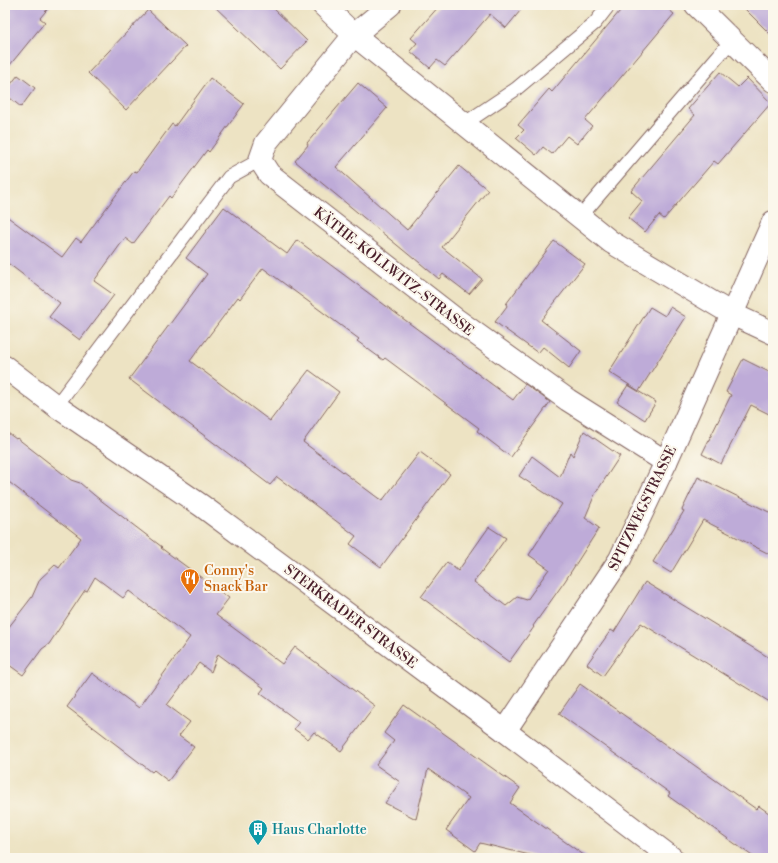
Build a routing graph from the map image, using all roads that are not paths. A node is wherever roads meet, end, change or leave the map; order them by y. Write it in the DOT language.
graph roads {
  1 [pos="322,5"];
  2 [pos="390,5"];
  3 [pos="609,5"];
  4 [pos="696,5"];
  5 [pos="354,35"];
  6 [pos="732,40"];
  7 [pos="773,81"];
  8 [pos="464,124"];
  9 [pos="260,160"];
  10 [pos="580,217"];
  11 [pos="773,222"];
  12 [pos="732,314"];
  13 [pos="773,333"];
  14 [pos="5,367"];
  15 [pos="56,406"];
  16 [pos="666,462"];
  17 [pos="505,731"];
  18 [pos="672,858"];
  1 -- 5 [label="street"];
  2 -- 5 [label="street"];
  3 -- 8 [label="lane"];
  4 -- 6 [label="street"];
  5 -- 8 [label="street"];
  5 -- 9 [label="street"];
  6 -- 7 [label="street"];
  6 -- 10 [label="lane"];
  8 -- 10 [label="street"];
  9 -- 15 [label="lane"];
  9 -- 16 [label="street, KÄTHE-KOLLWITZ-STRASSE"];
  10 -- 12 [label="street"];
  11 -- 12 [label="street, SPITZWEGSTRASSE"];
  12 -- 13 [label="street"];
  12 -- 16 [label="street, SPITZWEGSTRASSE"];
  14 -- 15 [label="street, STERKRADER STRASSE"];
  15 -- 17 [label="street, STERKRADER STRASSE"];
  16 -- 17 [label="street, SPITZWEGSTRASSE"];
  17 -- 18 [label="street, STERKRADER STRASSE"];
}
